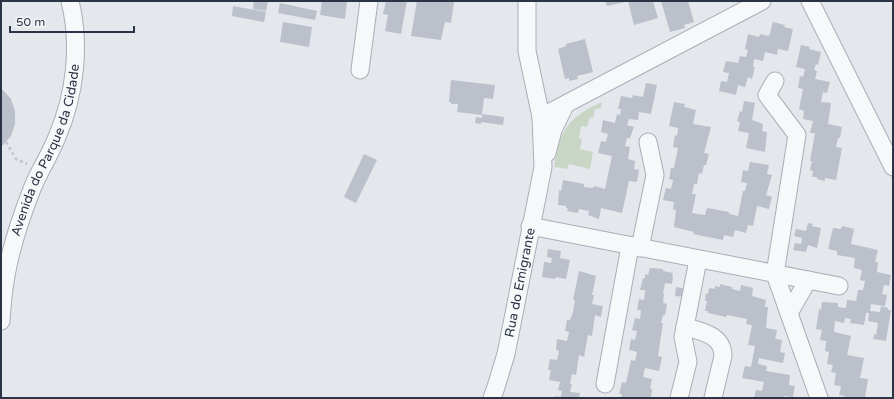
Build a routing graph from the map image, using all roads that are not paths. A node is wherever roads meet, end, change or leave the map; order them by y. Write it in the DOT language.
graph roads {
  1 [pos="70,1"];
  2 [pos="370,1"];
  3 [pos="527,1"];
  4 [pos="762,1"];
  5 [pos="810,1"];
  6 [pos="360,70"];
  7 [pos="775,81"];
  8 [pos="565,105"];
  9 [pos="541,117"];
  10 [pos="648,142"];
  11 [pos="543,167"];
  12 [pos="893,167"];
  13 [pos="530,226"];
  14 [pos="635,247"];
  15 [pos="697,265"];
  16 [pos="775,274"];
  17 [pos="808,280"];
  18 [pos="839,286"];
  19 [pos="789,313"];
  20 [pos="1,321"];
  21 [pos="685,328"];
  22 [pos="605,384"];
  23 [pos="492,398"];
  24 [pos="679,398"];
  25 [pos="714,398"];
  26 [pos="819,398"];
  1 -- 20 [label="street, Avenida do Parque da Cidade"];
  2 -- 6 [label="street"];
  3 -- 9 [label="street, Rua do Emigrante"];
  4 -- 8 [label="street"];
  5 -- 12 [label="street"];
  7 -- 16 [label="street"];
  8 -- 9 [label="street"];
  8 -- 11 [label="street, Rua do Emigrante"];
  9 -- 11 [label="street, Rua do Emigrante"];
  10 -- 14 [label="street"];
  11 -- 13 [label="street, Rua do Emigrante"];
  13 -- 14 [label="street"];
  13 -- 23 [label="street, Rua do Emigrante"];
  14 -- 16 [label="street"];
  14 -- 22 [label="street"];
  15 -- 21 [label="street"];
  16 -- 17 [label="street"];
  16 -- 19 [label="street"];
  17 -- 18 [label="street"];
  17 -- 19 [label="street"];
  19 -- 26 [label="street"];
  21 -- 24 [label="street"];
  21 -- 25 [label="street"];
}
